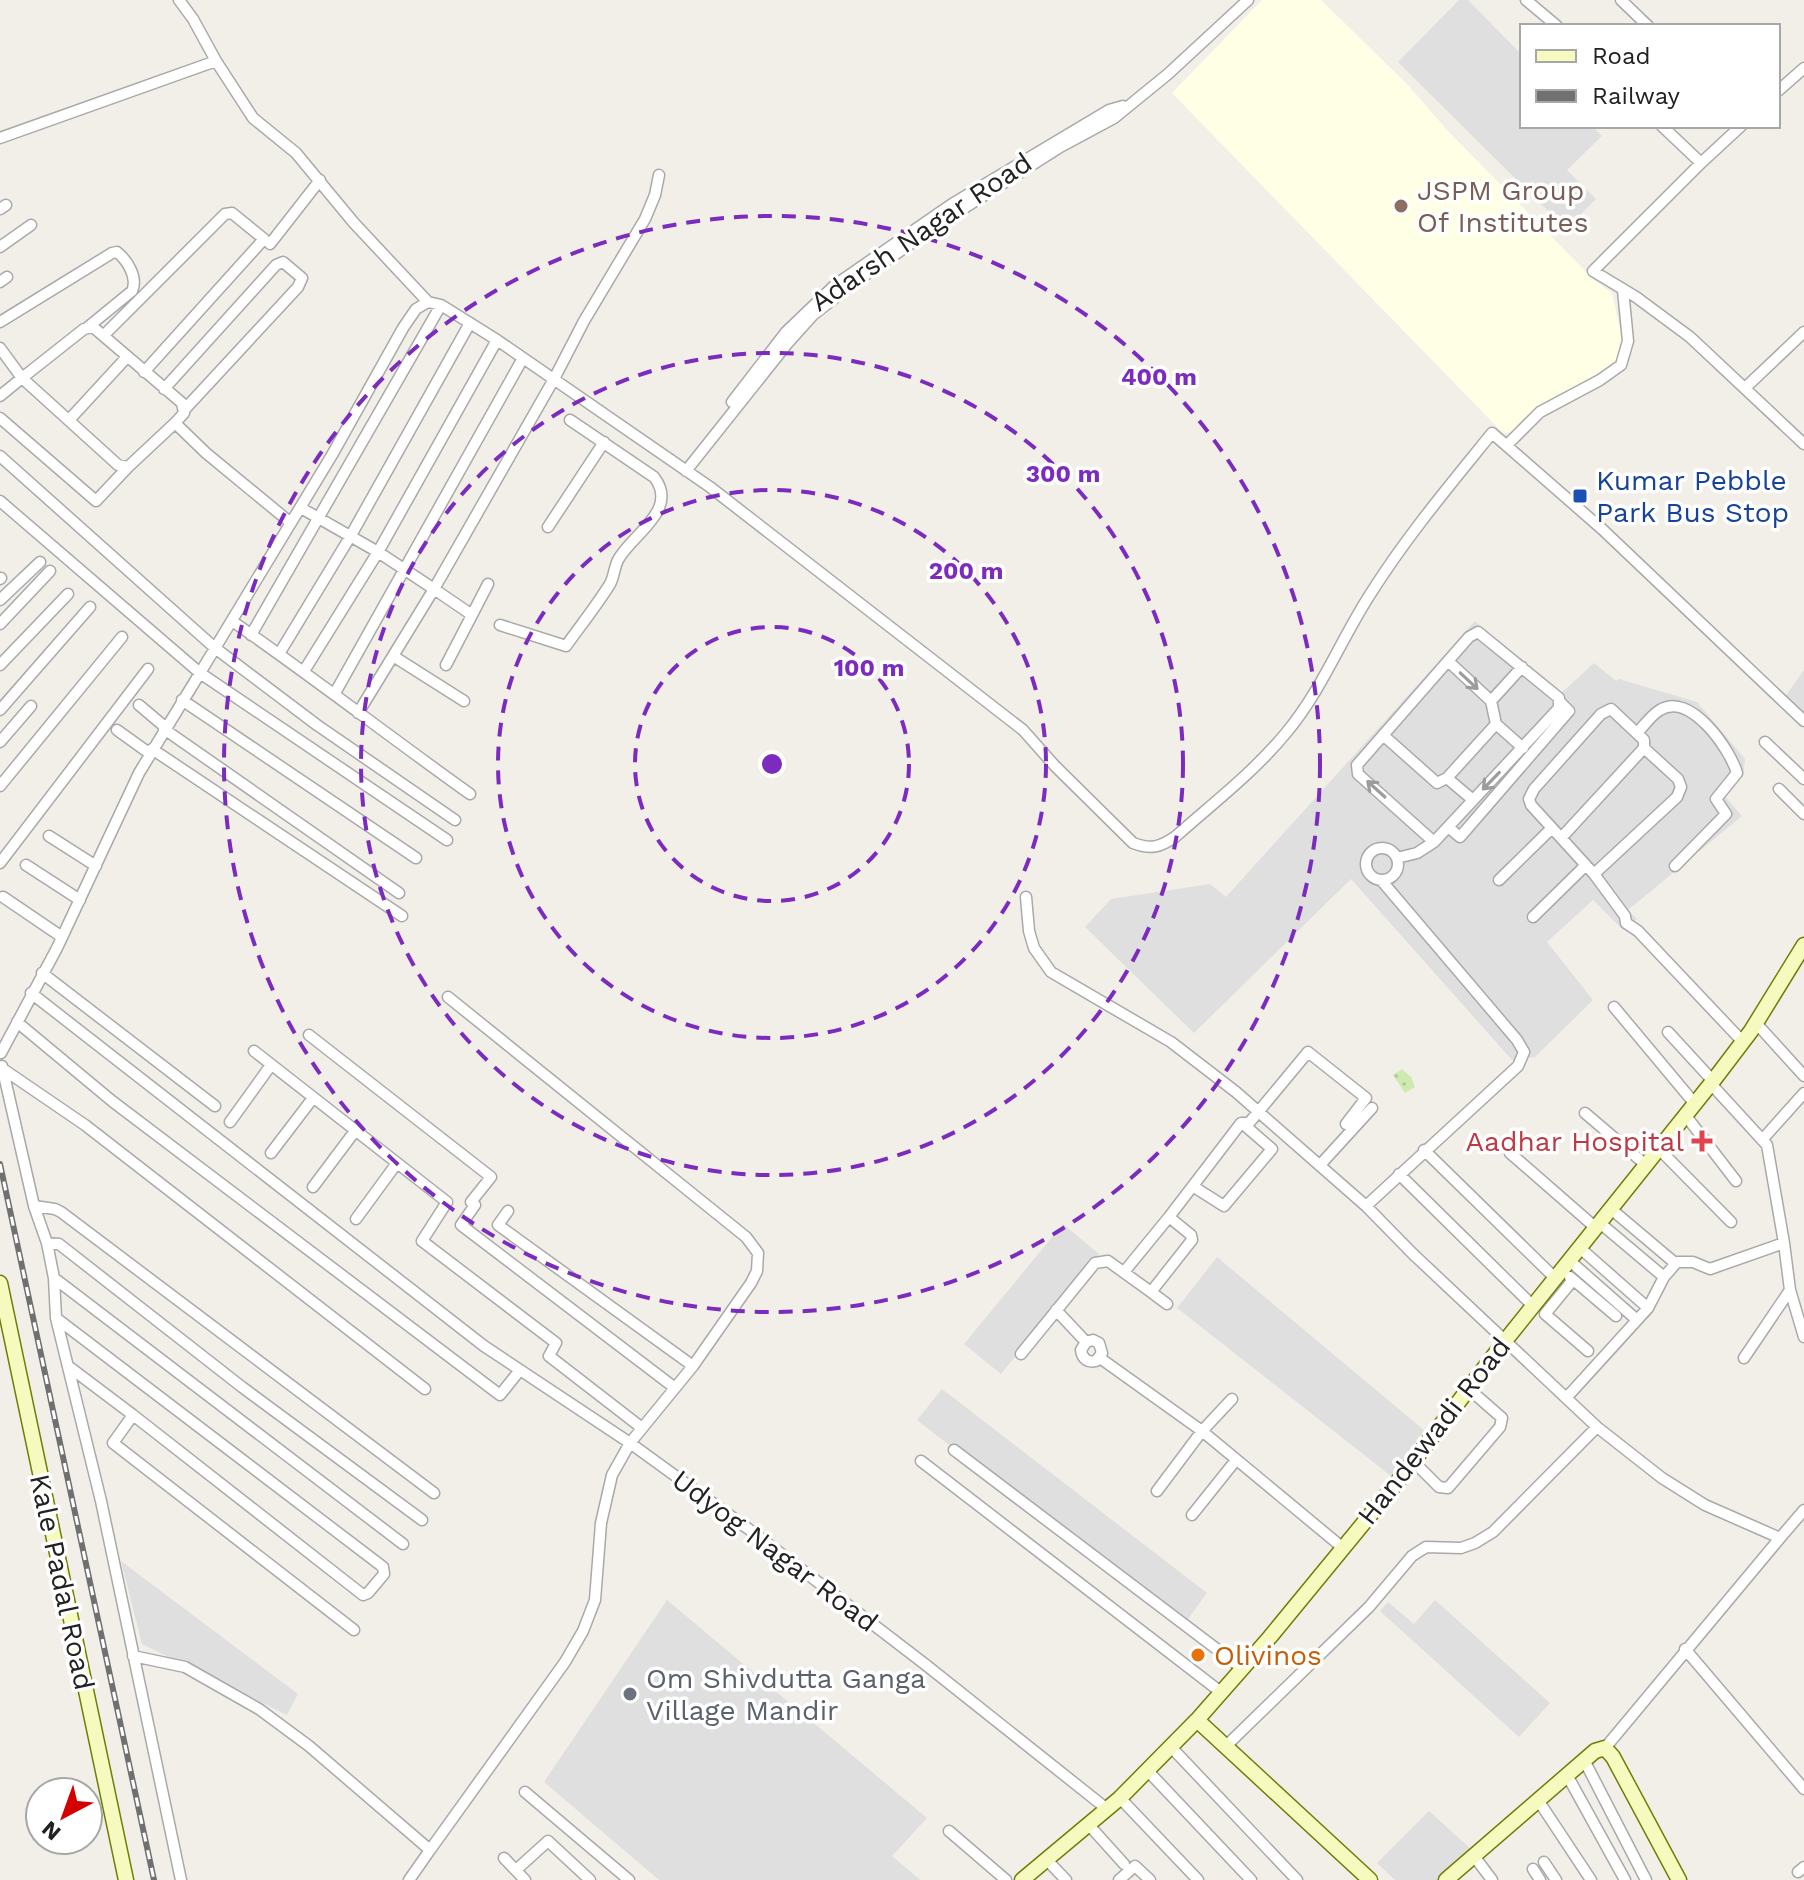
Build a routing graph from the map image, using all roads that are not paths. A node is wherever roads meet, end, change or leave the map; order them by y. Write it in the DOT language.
graph roads {
  1 [pos="179,0"];
  2 [pos="1248,0"];
  3 [pos="1526,0"];
  4 [pos="1621,0"];
  5 [pos="1555,24"];
  6 [pos="1646,24"];
  7 [pos="216,61"];
  8 [pos="1804,68"];
  9 [pos="1780,89"];
  10 [pos="1664,128"];
  11 [pos="1739,128"];
  12 [pos="0,138"];
  13 [pos="1701,163"];
  14 [pos="659,175"];
  15 [pos="320,180"];
  16 [pos="31,225"];
  17 [pos="270,244"];
  18 [pos="0,247"];
  19 [pos="1623,290"];
  20 [pos="132,299"];
  21 [pos="428,302"];
  22 [pos="441,305"];
  23 [pos="0,322"];
  24 [pos="470,323"];
  25 [pos="88,327"];
  26 [pos="1804,332"];
  27 [pos="104,335"];
  28 [pos="497,340"];
  29 [pos="0,348"];
  30 [pos="127,357"];
  31 [pos="523,358"];
  32 [pos="144,372"];
  33 [pos="22,378"];
  34 [pos="554,379"];
  35 [pos="1745,388"];
  36 [pos="164,389"];
  37 [pos="0,396"];
  38 [pos="185,409"];
  39 [pos="0,418"];
  40 [pos="69,420"];
  41 [pos="570,420"];
  42 [pos="175,423"];
  43 [pos="629,433"];
  44 [pos="604,442"];
  45 [pos="1804,444"];
  46 [pos="1507,445"];
  47 [pos="617,450"];
  48 [pos="0,456"];
  49 [pos="128,467"];
  50 [pos="684,470"];
  51 [pos="0,501"];
  52 [pos="301,508"];
  53 [pos="320,520"];
  54 [pos="291,523"];
  55 [pos="548,527"];
  56 [pos="350,537"];
  57 [pos="378,552"];
  58 [pos="40,562"];
  59 [pos="404,569"];
  60 [pos="50,571"];
  61 [pos="488,584"];
  62 [pos="434,589"];
  63 [pos="68,594"];
  64 [pos="0,600"];
  65 [pos="90,607"];
  66 [pos="472,615"];
  67 [pos="232,621"];
  68 [pos="0,624"];
  69 [pos="500,625"];
  70 [pos="251,635"];
  71 [pos="122,637"];
  72 [pos="215,648"];
  73 [pos="279,654"];
  74 [pos="393,656"];
  75 [pos="1448,661"];
  76 [pos="0,665"];
  77 [pos="446,665"];
  78 [pos="1522,667"];
  79 [pos="148,669"];
  80 [pos="304,671"];
  81 [pos="200,673"];
  82 [pos="335,693"];
  83 [pos="182,700"];
  84 [pos="464,701"];
  85 [pos="1491,701"];
  86 [pos="1560,702"];
  87 [pos="139,705"];
  88 [pos="31,706"];
  89 [pos="0,710"];
  90 [pos="358,713"];
  91 [pos="1804,721"];
  92 [pos="1496,724"];
  93 [pos="164,728"];
  94 [pos="117,730"];
  95 [pos="1637,733"];
  96 [pos="1383,735"];
  97 [pos="0,742"];
  98 [pos="1765,742"];
  99 [pos="1523,748"];
  100 [pos="1644,748"];
  101 [pos="150,751"];
  102 [pos="1447,778"];
  103 [pos="1804,779"];
  104 [pos="0,786"];
  105 [pos="1779,789"];
  106 [pos="470,794"];
  107 [pos="1473,800"];
  108 [pos="1804,814"];
  109 [pos="455,820"];
  110 [pos="1448,827"];
  111 [pos="1552,828"];
  112 [pos="49,836"];
  113 [pos="1562,837"];
  114 [pos="447,840"];
  115 [pos="1434,842"];
  116 [pos="416,858"];
  117 [pos="1397,858"];
  118 [pos="0,863"];
  119 [pos="26,865"];
  120 [pos="96,866"];
  121 [pos="1675,866"];
  122 [pos="1590,870"];
  123 [pos="1381,880"];
  124 [pos="1499,880"];
  125 [pos="399,893"];
  126 [pos="3,897"];
  127 [pos="1026,897"];
  128 [pos="80,900"];
  129 [pos="402,916"];
  130 [pos="1533,917"];
  131 [pos="62,937"];
  132 [pos="1804,945"];
  133 [pos="42,973"];
  134 [pos="31,993"];
  135 [pos="448,997"];
  136 [pos="1614,1007"];
  137 [pos="17,1022"];
  138 [pos="1756,1023"];
  139 [pos="1668,1032"];
  140 [pos="309,1035"];
  141 [pos="1743,1042"];
  142 [pos="0,1050"];
  143 [pos="254,1051"];
  144 [pos="271,1065"];
  145 [pos="3,1069"];
  146 [pos="1804,1076"];
  147 [pos="1712,1082"];
  148 [pos="29,1085"];
  149 [pos="1804,1093"];
  150 [pos="313,1098"];
  151 [pos="10,1099"];
  152 [pos="215,1106"];
  153 [pos="1372,1108"];
  154 [pos="1690,1110"];
  155 [pos="1258,1112"];
  156 [pos="1585,1113"];
  157 [pos="230,1122"];
  158 [pos="1241,1123"];
  159 [pos="1346,1124"];
  160 [pos="355,1131"];
  161 [pos="1762,1140"];
  162 [pos="1659,1149"];
  163 [pos="1424,1150"];
  164 [pos="271,1153"];
  165 [pos="1510,1153"];
  166 [pos="397,1163"];
  167 [pos="1320,1165"];
  168 [pos="1646,1165"];
  169 [pos="1399,1174"];
  170 [pos="1736,1181"];
  171 [pos="313,1187"];
  172 [pos="1194,1187"];
  173 [pos="34,1206"];
  174 [pos="1366,1206"];
  175 [pos="1611,1209"];
  176 [pos="508,1211"];
  177 [pos="1169,1217"];
  178 [pos="356,1219"];
  179 [pos="1731,1222"];
  180 [pos="1598,1226"];
  181 [pos="47,1243"];
  182 [pos="1784,1243"];
  183 [pos="1580,1248"];
  184 [pos="1675,1263"];
  185 [pos="1124,1272"];
  186 [pos="1664,1277"];
  187 [pos="54,1278"];
  188 [pos="1562,1279"];
  189 [pos="0,1283"];
  190 [pos="1790,1290"];
  191 [pos="1151,1292"];
  192 [pos="1167,1304"];
  193 [pos="1533,1306"];
  194 [pos="1648,1308"];
  195 [pos="1056,1310"];
  196 [pos="1616,1316"];
  197 [pos="56,1318"];
  198 [pos="1637,1320"];
  199 [pos="1804,1337"];
  200 [pos="1505,1341"];
  201 [pos="1588,1351"];
  202 [pos="1021,1354"];
  203 [pos="1744,1358"];
  204 [pos="68,1366"];
  205 [pos="693,1366"];
  206 [pos="520,1370"];
  207 [pos="675,1388"];
  208 [pos="425,1389"];
  209 [pos="1469,1389"];
  210 [pos="1567,1397"];
  211 [pos="1232,1399"];
  212 [pos="133,1415"];
  213 [pos="1597,1427"];
  214 [pos="642,1428"];
  215 [pos="1202,1431"];
  216 [pos="630,1443"];
  217 [pos="954,1450"];
  218 [pos="1236,1460"];
  219 [pos="921,1461"];
  220 [pos="1413,1461"];
  221 [pos="1157,1491"];
  222 [pos="434,1493"];
  223 [pos="1804,1510"];
  224 [pos="1192,1515"];
  225 [pos="422,1520"];
  226 [pos="1780,1538"];
  227 [pos="403,1544"];
  228 [pos="1343,1548"];
  229 [pos="354,1630"];
  230 [pos="1685,1649"];
  231 [pos="133,1656"];
  232 [pos="1243,1669"];
  233 [pos="1222,1693"];
  234 [pos="1197,1720"];
  235 [pos="1226,1746"];
  236 [pos="1171,1747"];
  237 [pos="1605,1748"];
  238 [pos="1584,1760"];
  239 [pos="1147,1770"];
  240 [pos="1567,1775"];
  241 [pos="1804,1789"];
  242 [pos="525,1792"];
  243 [pos="1120,1798"];
  244 [pos="1538,1800"];
  245 [pos="1107,1809"];
  246 [pos="1088,1824"];
  247 [pos="949,1831"];
  248 [pos="430,1850"];
  249 [pos="1474,1856"];
  250 [pos="504,1858"];
  251 [pos="1046,1859"];
  252 [pos="1544,1862"];
  253 [pos="1124,1864"];
  254 [pos="1533,1869"];
  255 [pos="516,1870"];
  256 [pos="126,1880"];
  257 [pos="181,1880"];
  258 [pos="409,1880"];
  259 [pos="525,1880"];
  260 [pos="590,1880"];
  261 [pos="629,1880"];
  262 [pos="1006,1880"];
  263 [pos="1022,1880"];
  264 [pos="1066,1880"];
  265 [pos="1119,1880"];
  266 [pos="1150,1880"];
  267 [pos="1198,1880"];
  268 [pos="1251,1880"];
  269 [pos="1297,1880"];
  270 [pos="1370,1880"];
  271 [pos="1446,1880"];
  272 [pos="1492,1880"];
  273 [pos="1540,1880"];
  274 [pos="1556,1880"];
  275 [pos="1591,1880"];
  276 [pos="1625,1880"];
  277 [pos="1646,1880"];
  278 [pos="1679,1880"];
  1 -- 7 [label="street"];
  2 -- 50 [label="street, Adarsh Nagar Road"];
  3 -- 5 [label="street"];
  4 -- 6 [label="street"];
  7 -- 12 [label="street"];
  7 -- 15 [label="street"];
  8 -- 9 [label="street"];
  10 -- 13 [label="street"];
  11 -- 13 [label="street"];
  13 -- 19 [label="street"];
  14 -- 34 [label="street"];
  15 -- 17 [label="street"];
  15 -- 21 [label="street"];
  16 -- 18 [label="street"];
  19 -- 35 [label="street"];
  19 -- 46 [label="street"];
  20 -- 23 [label="street"];
  20 -- 25 [label="street"];
  20 -- 27 [label="street"];
  20 -- 32 [label="street"];
  21 -- 22 [label="street"];
  21 -- 52 [label="street"];
  22 -- 24 [label="street"];
  22 -- 53 [label="street"];
  24 -- 28 [label="street"];
  24 -- 56 [label="street"];
  25 -- 27 [label="street"];
  25 -- 33 [label="street"];
  26 -- 35 [label="street"];
  27 -- 30 [label="street"];
  28 -- 31 [label="street"];
  28 -- 57 [label="street"];
  29 -- 33 [label="street"];
  30 -- 32 [label="street"];
  30 -- 40 [label="street"];
  31 -- 34 [label="street"];
  31 -- 59 [label="street"];
  32 -- 36 [label="street"];
  33 -- 37 [label="street"];
  33 -- 40 [label="street"];
  34 -- 43 [label="street"];
  34 -- 62 [label="street"];
  35 -- 45 [label="street"];
  36 -- 38 [label="street"];
  36 -- 38 [label="street"];
  38 -- 42 [label="street"];
  39 -- 49 [label="street"];
  40 -- 49 [label="street"];
  41 -- 44 [label="street"];
  42 -- 49 [label="street"];
  42 -- 54 [label="street"];
  43 -- 47 [label="street"];
  43 -- 50 [label="street"];
  44 -- 47 [label="street"];
  44 -- 55 [label="street"];
  46 -- 50 [label="street"];
  46 -- 91 [label="street"];
  47 -- 69 [label="street"];
  48 -- 72 [label="street"];
  51 -- 81 [label="street"];
  52 -- 53 [label="street"];
  52 -- 54 [label="street"];
  53 -- 56 [label="street"];
  53 -- 70 [label="street"];
  54 -- 67 [label="street"];
  56 -- 57 [label="street"];
  56 -- 73 [label="street"];
  57 -- 59 [label="street"];
  57 -- 80 [label="street"];
  58 -- 64 [label="street"];
  59 -- 62 [label="street"];
  59 -- 82 [label="street"];
  60 -- 68 [label="street"];
  61 -- 66 [label="street"];
  62 -- 66 [label="street"];
  62 -- 74 [label="street"];
  63 -- 76 [label="street"];
  65 -- 89 [label="street"];
  66 -- 77 [label="street"];
  67 -- 70 [label="street"];
  67 -- 72 [label="street"];
  70 -- 73 [label="street"];
  71 -- 104 [label="street"];
  72 -- 81 [label="street"];
  72 -- 109 [label="street"];
  73 -- 80 [label="street"];
  74 -- 84 [label="street"];
  74 -- 90 [label="street"];
  75 -- 78 [label="street"];
  75 -- 85 [label="street, one-way"];
  75 -- 96 [label="street"];
  78 -- 85 [label="street"];
  78 -- 86 [label="street"];
  79 -- 118 [label="street"];
  80 -- 82 [label="street"];
  81 -- 83 [label="street"];
  81 -- 114 [label="street"];
  82 -- 90 [label="street"];
  83 -- 93 [label="street"];
  83 -- 116 [label="street"];
  85 -- 92 [label="street"];
  86 -- 99 [label="street"];
  86 -- 110 [label="street"];
  87 -- 93 [label="street"];
  88 -- 97 [label="street"];
  90 -- 106 [label="street"];
  92 -- 99 [label="street"];
  92 -- 102 [label="street"];
  93 -- 101 [label="street"];
  93 -- 125 [label="street"];
  94 -- 101 [label="street"];
  95 -- 100 [label="street"];
  95 -- 111 [label="street"];
  95 -- 121 [label="street"];
  96 -- 102 [label="street"];
  115 -- 96 [label="street, one-way"];
  98 -- 103 [label="street"];
  99 -- 107 [label="street, one-way"];
  100 -- 113 [label="street"];
  100 -- 122 [label="street"];
  101 -- 120 [label="street"];
  101 -- 129 [label="street"];
  102 -- 107 [label="street"];
  105 -- 108 [label="street"];
  107 -- 110 [label="street"];
  110 -- 115 [label="street"];
  111 -- 113 [label="street"];
  111 -- 124 [label="street"];
  112 -- 120 [label="street"];
  113 -- 122 [label="street"];
  115 -- 117 [label="street"];
  117 -- 123 [label="street"];
  117 -- 123 [label="street"];
  119 -- 128 [label="street"];
  120 -- 128 [label="street"];
  122 -- 130 [label="street"];
  122 -- 141 [label="street"];
  123 -- 163 [label="street"];
  126 -- 131 [label="street"];
  127 -- 155 [label="street"];
  128 -- 131 [label="street"];
  131 -- 133 [label="street"];
  132 -- 138 [label="street, Handewadi Road"];
  133 -- 134 [label="street"];
  133 -- 152 [label="street"];
  134 -- 137 [label="street"];
  134 -- 206 [label="street, Udyog Nagar Road"];
  135 -- 205 [label="street"];
  136 -- 154 [label="street"];
  137 -- 142 [label="street"];
  137 -- 206 [label="street"];
  138 -- 141 [label="street, Handewadi Road"];
  138 -- 146 [label="street"];
  139 -- 147 [label="street"];
  140 -- 207 [label="street"];
  141 -- 147 [label="street, Handewadi Road"];
  142 -- 145 [label="street"];
  143 -- 144 [label="street"];
  144 -- 150 [label="street"];
  144 -- 157 [label="street"];
  145 -- 148 [label="street"];
  145 -- 151 [label="street"];
  147 -- 154 [label="street, Handewadi Road"];
  147 -- 161 [label="street"];
  148 -- 151 [label="street"];
  148 -- 208 [label="street"];
  149 -- 161 [label="street"];
  150 -- 160 [label="street"];
  150 -- 164 [label="street"];
  151 -- 173 [label="street"];
  153 -- 167 [label="street"];
  154 -- 162 [label="street, Handewadi Road"];
  154 -- 170 [label="street"];
  155 -- 158 [label="street"];
  155 -- 159 [label="street"];
  155 -- 167 [label="street"];
  156 -- 168 [label="street"];
  158 -- 172 [label="street"];
  158 -- 172 [label="street"];
  160 -- 166 [label="street"];
  160 -- 171 [label="street"];
  161 -- 182 [label="street"];
  162 -- 168 [label="street, Handewadi Road"];
  162 -- 179 [label="street"];
  163 -- 169 [label="street"];
  163 -- 188 [label="street"];
  165 -- 180 [label="street"];
  166 -- 178 [label="street"];
  166 -- 214 [label="street"];
  167 -- 174 [label="street"];
  168 -- 175 [label="street, Handewadi Road"];
  169 -- 174 [label="street"];
  169 -- 193 [label="street"];
  172 -- 177 [label="street"];
  173 -- 181 [label="street"];
  173 -- 222 [label="street"];
  174 -- 200 [label="street"];
  175 -- 180 [label="street, Handewadi Road"];
  175 -- 184 [label="street"];
  176 -- 205 [label="street"];
  177 -- 185 [label="street"];
  177 -- 191 [label="street"];
  180 -- 183 [label="street, Handewadi Road"];
  180 -- 186 [label="street"];
  181 -- 187 [label="street"];
  181 -- 225 [label="street"];
  182 -- 184 [label="street"];
  182 -- 190 [label="street"];
  183 -- 188 [label="street, Handewadi Road"];
  183 -- 194 [label="street"];
  184 -- 186 [label="street"];
  185 -- 191 [label="street"];
  185 -- 195 [label="street"];
  186 -- 194 [label="street"];
  187 -- 197 [label="street"];
  187 -- 227 [label="street"];
  188 -- 193 [label="street, Handewadi Road"];
  188 -- 196 [label="street"];
  188 -- 198 [label="street"];
  188 -- 201 [label="street"];
  189 -- 256 [label="street, Kale Padal Road"];
  190 -- 199 [label="street"];
  190 -- 203 [label="street"];
  191 -- 192 [label="street"];
  193 -- 200 [label="street, Handewadi Road"];
  194 -- 198 [label="street"];
  195 -- 202 [label="street"];
  195 -- 215 [label="street"];
  197 -- 204 [label="street"];
  197 -- 212 [label="street"];
  198 -- 210 [label="street"];
  200 -- 209 [label="street, Handewadi Road"];
  200 -- 210 [label="street"];
  204 -- 212 [label="street"];
  204 -- 231 [label="street"];
  205 -- 207 [label="street"];
  206 -- 216 [label="street, Udyog Nagar Road"];
  207 -- 214 [label="street"];
  209 -- 220 [label="street, Handewadi Road"];
  209 -- 220 [label="street"];
  210 -- 213 [label="street"];
  211 -- 215 [label="street"];
  212 -- 229 [label="street"];
  213 -- 226 [label="street"];
  213 -- 235 [label="street"];
  214 -- 216 [label="street"];
  215 -- 218 [label="street"];
  215 -- 221 [label="street"];
  216 -- 245 [label="street, Udyog Nagar Road"];
  216 -- 248 [label="street"];
  217 -- 232 [label="street"];
  218 -- 224 [label="street"];
  218 -- 228 [label="street"];
  219 -- 233 [label="street"];
  220 -- 228 [label="street, Handewadi Road"];
  223 -- 226 [label="street"];
  226 -- 230 [label="street"];
  228 -- 232 [label="street, Handewadi Road"];
  230 -- 237 [label="street"];
  230 -- 241 [label="street"];
  231 -- 248 [label="street"];
  231 -- 257 [label="street"];
  232 -- 233 [label="street, Handewadi Road"];
  233 -- 234 [label="street, Handewadi Road"];
  234 -- 235 [label="street"];
  234 -- 236 [label="street, Handewadi Road"];
  235 -- 270 [label="street"];
  236 -- 239 [label="street, Handewadi Road"];
  236 -- 269 [label="street"];
  237 -- 238 [label="street"];
  237 -- 278 [label="street"];
  238 -- 240 [label="street"];
  238 -- 277 [label="street"];
  239 -- 243 [label="street, Handewadi Road"];
  239 -- 268 [label="street"];
  240 -- 244 [label="street"];
  240 -- 276 [label="street"];
  242 -- 261 [label="street"];
  243 -- 245 [label="street, Handewadi Road"];
  243 -- 267 [label="street"];
  244 -- 249 [label="street"];
  244 -- 275 [label="street"];
  245 -- 246 [label="street, Handewadi Road"];
  246 -- 251 [label="street, Handewadi Road"];
  246 -- 253 [label="street"];
  247 -- 262 [label="street"];
  248 -- 258 [label="street"];
  249 -- 271 [label="street"];
  249 -- 272 [label="street"];
  250 -- 255 [label="street"];
  251 -- 263 [label="street, Handewadi Road"];
  251 -- 264 [label="street"];
  252 -- 274 [label="street"];
  254 -- 273 [label="street"];
  255 -- 259 [label="street"];
  255 -- 260 [label="street"];
  265 -- 266 [label="street"];
}
